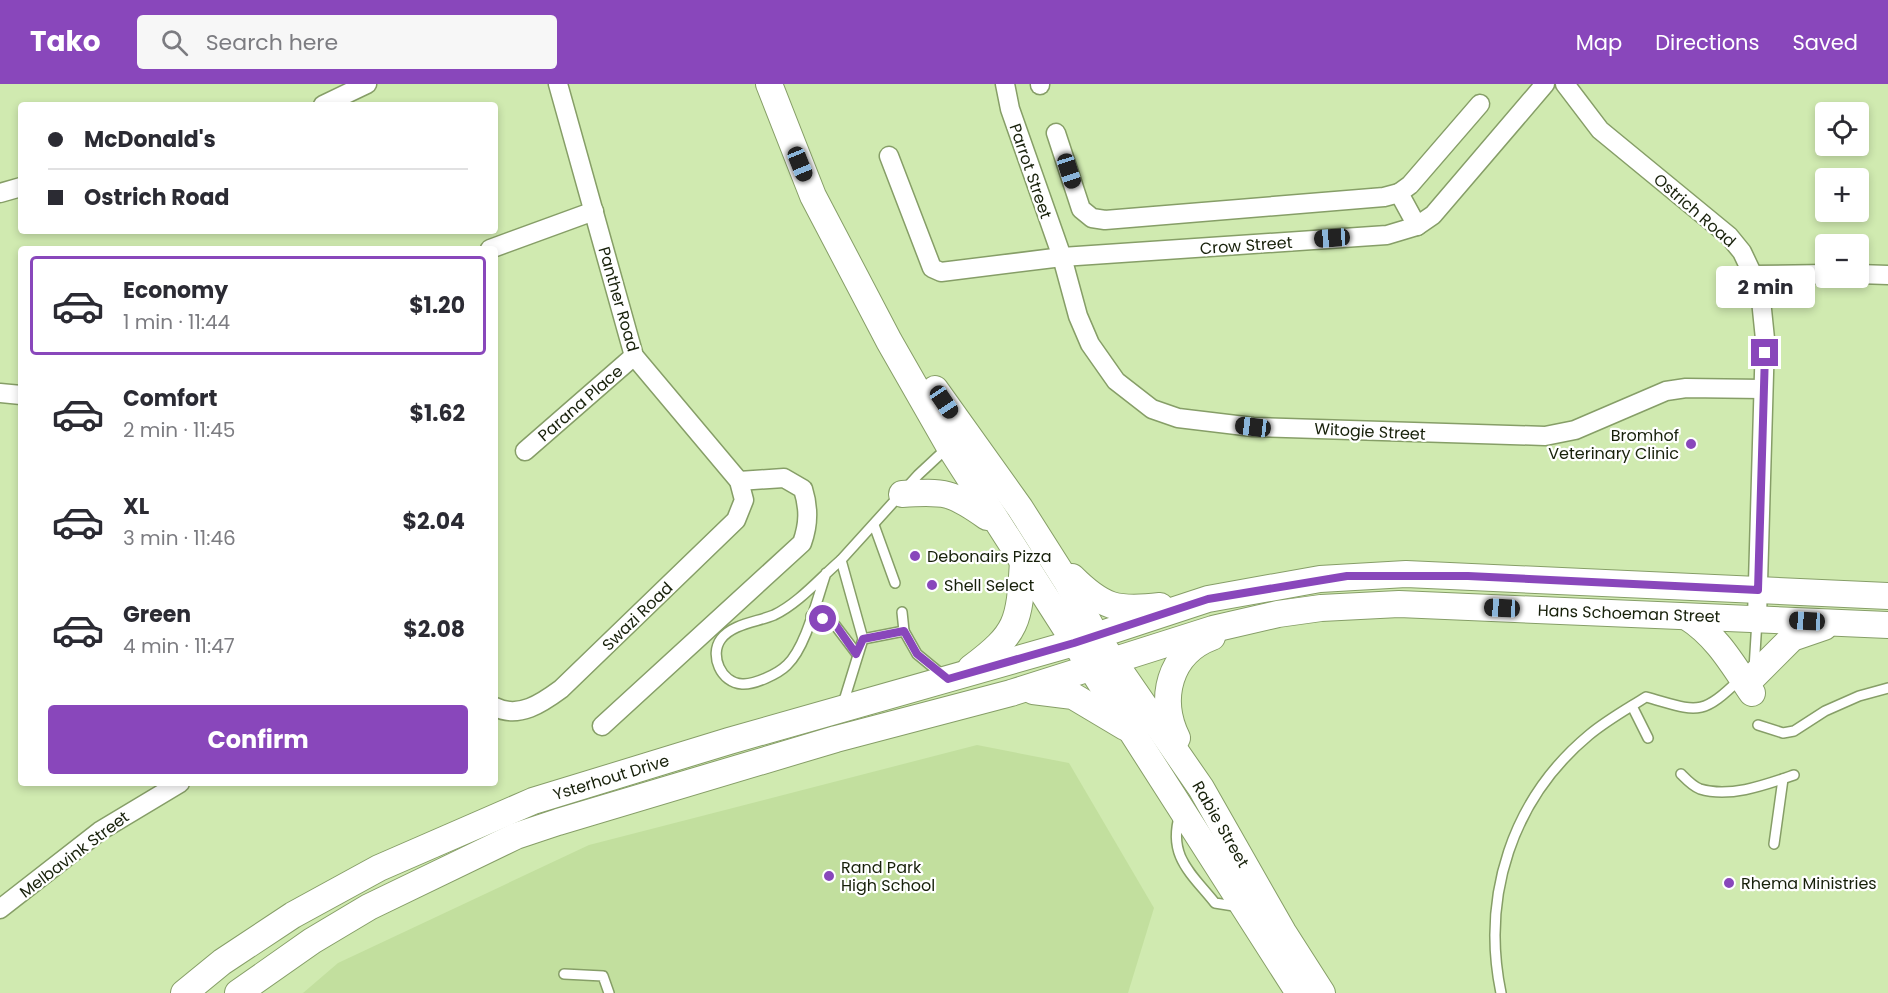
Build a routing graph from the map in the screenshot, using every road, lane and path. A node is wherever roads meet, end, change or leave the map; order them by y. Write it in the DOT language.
graph roads {
  1 [pos="367,84"];
  2 [pos="558,84"];
  3 [pos="769,84"];
  4 [pos="1005,84"];
  5 [pos="1545,84"];
  6 [pos="1565,84"];
  7 [pos="329,102"];
  8 [pos="1480,104"];
  9 [pos="1056,133"];
  10 [pos="889,156"];
  11 [pos="18,189"];
  12 [pos="0,193"];
  13 [pos="1399,193"];
  14 [pos="594,211"];
  15 [pos="1417,226"];
  16 [pos="498,246"];
  17 [pos="1062,257"];
  18 [pos="1815,274"];
  19 [pos="1869,274"];
  20 [pos="1755,275"];
  21 [pos="1888,275"];
  22 [pos="634,356"];
  23 [pos="1763,389"];
  24 [pos="0,393"];
  25 [pos="18,395"];
  26 [pos="958,441"];
  27 [pos="525,451"];
  28 [pos="739,481"];
  29 [pos="902,494"];
  30 [pos="874,525"];
  31 [pos="1004,530"];
  32 [pos="1047,552"];
  33 [pos="841,560"];
  34 [pos="1023,562"];
  35 [pos="826,573"];
  36 [pos="895,583"];
  37 [pos="1758,590"];
  38 [pos="1888,596"];
  39 [pos="1208,599"];
  40 [pos="902,612"];
  41 [pos="1278,614"];
  42 [pos="811,616"];
  43 [pos="1687,617"];
  44 [pos="1757,618"];
  45 [pos="1841,622"];
  46 [pos="1888,625"];
  47 [pos="904,631"];
  48 [pos="863,639"];
  49 [pos="1085,640"];
  50 [pos="856,654"];
  51 [pos="1102,664"];
  52 [pos="954,678"];
  53 [pos="1749,683"];
  54 [pos="1888,688"];
  55 [pos="1011,693"];
  56 [pos="1632,706"];
  57 [pos="498,708"];
  58 [pos="841,709"];
  59 [pos="1758,725"];
  60 [pos="602,726"];
  61 [pos="1131,730"];
  62 [pos="1648,738"];
  63 [pos="1681,774"];
  64 [pos="1794,775"];
  65 [pos="1783,779"];
  66 [pos="175,786"];
  67 [pos="1201,788"];
  68 [pos="1774,844"];
  69 [pos="0,909"];
  70 [pos="564,974"];
  71 [pos="184,993"];
  72 [pos="238,993"];
  73 [pos="609,993"];
  74 [pos="1299,993"];
  75 [pos="1322,993"];
  76 [pos="1501,993"];
  1 -- 7 [label="street"];
  2 -- 14 [label="street, Panther Road"];
  3 -- 26 [label="main road"];
  4 -- 17 [label="street, Parrot Street"];
  5 -- 15 [label="street, Crow Street"];
  6 -- 20 [label="street, Ostrich Road"];
  8 -- 13 [label="street"];
  9 -- 13 [label="street"];
  10 -- 17 [label="street, Crow Street"];
  11 -- 12 [label="street"];
  13 -- 15 [label="street"];
  14 -- 16 [label="street"];
  14 -- 22 [label="street, Panther Road"];
  15 -- 17 [label="street, Crow Street"];
  17 -- 23 [label="street, Witogie Street"];
  18 -- 20 [label="street"];
  19 -- 21 [label="street"];
  20 -- 23 [label="street, Ostrich Road"];
  22 -- 27 [label="street, Parana Place"];
  22 -- 28 [label="street, Panther Road"];
  23 -- 37 [label="street, Ostrich Road"];
  24 -- 25 [label="street"];
  26 -- 29 [label="lane"];
  26 -- 31 [label="main road"];
  26 -- 32 [label="main road"];
  28 -- 57 [label="street, Swazi Road"];
  28 -- 60 [label="street"];
  29 -- 30 [label="lane"];
  29 -- 31 [label="main road"];
  30 -- 33 [label="lane"];
  30 -- 36 [label="lane"];
  31 -- 34 [label="main road"];
  32 -- 39 [label="main road"];
  32 -- 49 [label="main road"];
  33 -- 35 [label="lane"];
  33 -- 48 [label="lane"];
  34 -- 49 [label="main road"];
  34 -- 52 [label="main road"];
  35 -- 42 [label="lane"];
  35 -- 42 [label="lane"];
  37 -- 38 [label="main road, Hans Schoeman Street"];
  37 -- 39 [label="main road, Hans Schoeman Street"];
  37 -- 44 [label="street, Ostrich Road"];
  39 -- 49 [label="main road, Hans Schoeman Street"];
  40 -- 47 [label="lane"];
  41 -- 43 [label="main road, Hans Schoeman Street"];
  41 -- 51 [label="main road, Hans Schoeman Street"];
  41 -- 67 [label="main road"];
  42 -- 50 [label="lane"];
  43 -- 44 [label="main road, Hans Schoeman Street"];
  43 -- 53 [label="main road"];
  44 -- 45 [label="main road, Hans Schoeman Street"];
  44 -- 53 [label="lane"];
  45 -- 46 [label="main road, Hans Schoeman Street"];
  45 -- 53 [label="main road"];
  47 -- 48 [label="lane"];
  47 -- 52 [label="lane"];
  48 -- 50 [label="lane"];
  49 -- 51 [label="main road"];
  49 -- 52 [label="main road, Ysterhout Drive"];
  50 -- 58 [label="lane"];
  51 -- 55 [label="main road, Ysterhout Drive"];
  51 -- 61 [label="main road, Rabie Street"];
  51 -- 67 [label="main road, Rabie Street"];
  52 -- 58 [label="main road, Ysterhout Drive"];
  53 -- 56 [label="lane"];
  54 -- 59 [label="lane"];
  55 -- 61 [label="main road"];
  55 -- 72 [label="main road, Ysterhout Drive"];
  56 -- 62 [label="lane"];
  56 -- 76 [label="lane"];
  58 -- 71 [label="main road, Ysterhout Drive"];
  61 -- 74 [label="main road, Rabie Street"];
  63 -- 65 [label="lane"];
  64 -- 65 [label="lane"];
  65 -- 68 [label="lane"];
  66 -- 69 [label="street, Melbavink Street"];
  67 -- 75 [label="main road, Rabie Street"];
  70 -- 73 [label="lane"];
}
